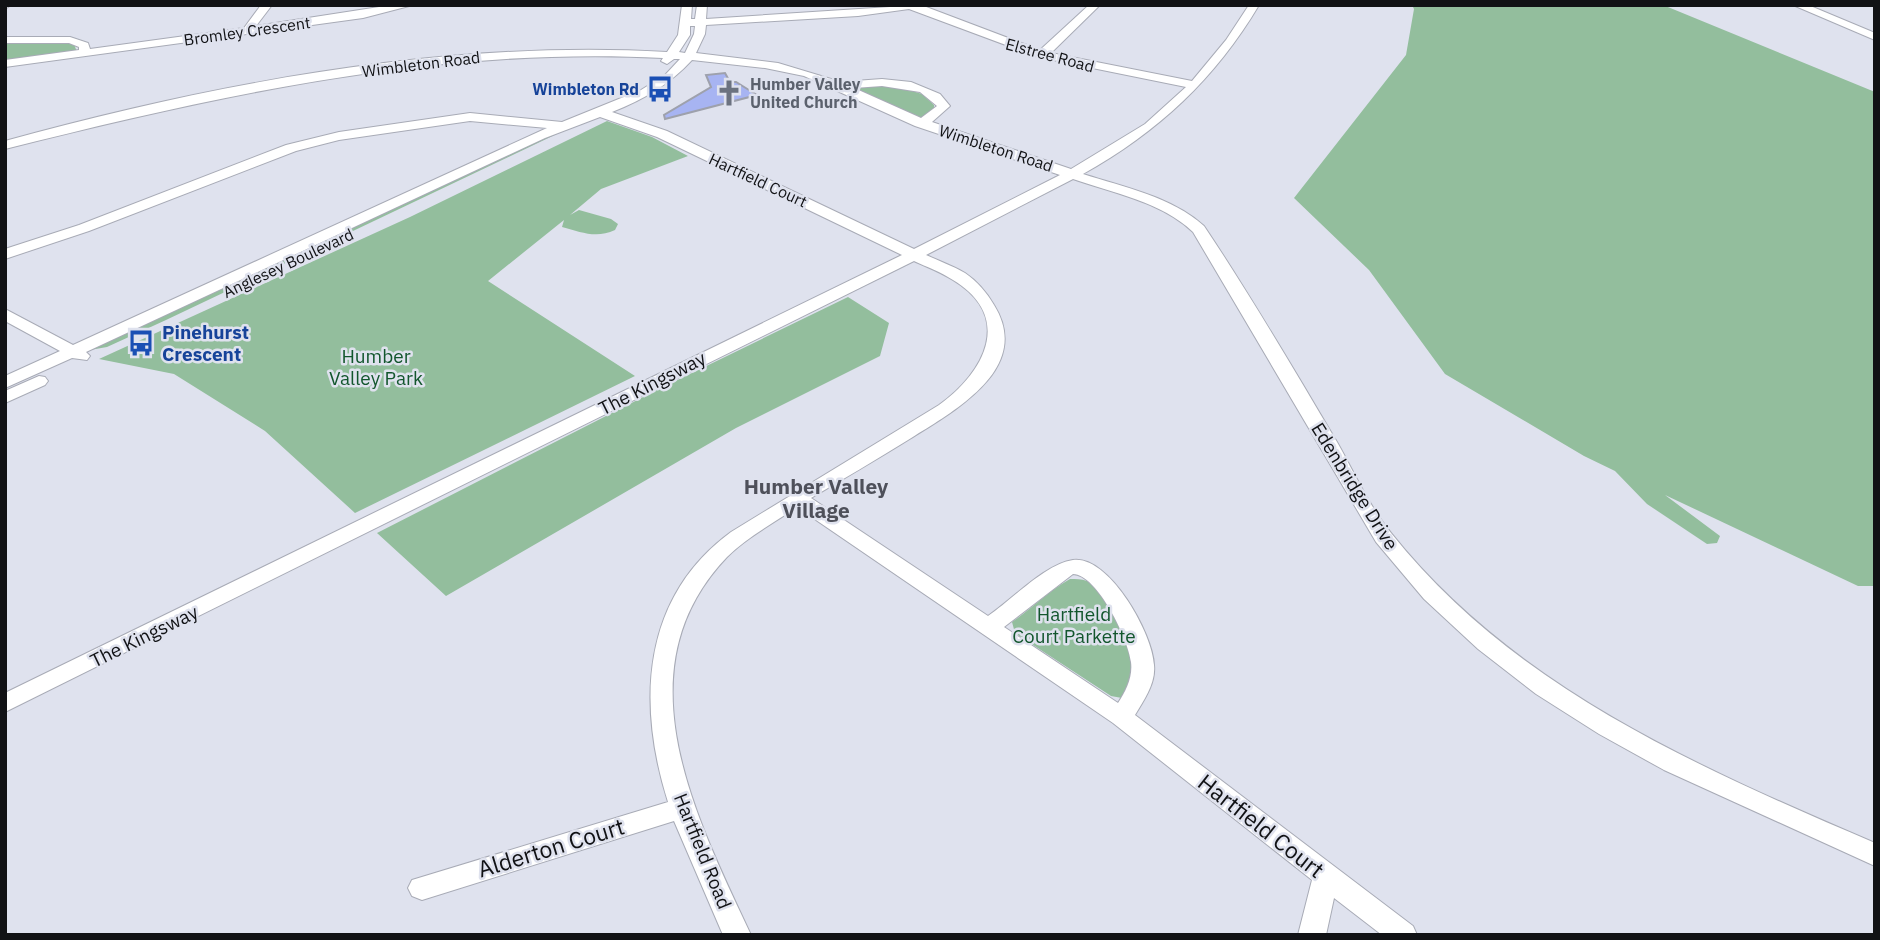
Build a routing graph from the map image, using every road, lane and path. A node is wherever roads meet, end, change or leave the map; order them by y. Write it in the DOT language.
graph roads {
  1 [pos="267,5"];
  2 [pos="408,5"];
  3 [pos="687,5"];
  4 [pos="702,5"];
  5 [pos="1095,5"];
  6 [pos="1254,5"];
  7 [pos="1798,5"];
  8 [pos="913,6"];
  9 [pos="703,22"];
  10 [pos="687,23"];
  11 [pos="247,31"];
  12 [pos="1875,37"];
  13 [pos="5,40"];
  14 [pos="85,53"];
  15 [pos="674,55"];
  16 [pos="1042,55"];
  17 [pos="690,57"];
  18 [pos="5,64"];
  19 [pos="1195,85"];
  20 [pos="841,86"];
  21 [pos="602,111"];
  22 [pos="920,122"];
  23 [pos="566,126"];
  24 [pos="5,145"];
  25 [pos="1071,173"];
  26 [pos="5,254"];
  27 [pos="914,254"];
  28 [pos="5,314"];
  29 [pos="80,355"];
  30 [pos="5,383"];
  31 [pos="5,398"];
  32 [pos="797,498"];
  33 [pos="987,627"];
  34 [pos="5,703"];
  35 [pos="1121,717"];
  36 [pos="681,808"];
  37 [pos="1875,855"];
  38 [pos="1326,876"];
  39 [pos="422,888"];
  40 [pos="737,935"];
  41 [pos="1312,935"];
  42 [pos="1402,935"];
  1 -- 11 [label="street"];
  2 -- 11 [label="street, Bromley Crescent"];
  3 -- 10 [label="street, Anglesey Boulevard"];
  4 -- 9 [label="street"];
  5 -- 16 [label="street"];
  6 -- 19 [label="street, The Kingsway"];
  7 -- 12 [label="street"];
  8 -- 9 [label="street"];
  8 -- 16 [label="street, Elstree Road"];
  9 -- 10 [label="street"];
  9 -- 17 [label="street"];
  10 -- 15 [label="street, Anglesey Boulevard"];
  11 -- 14 [label="street, Bromley Crescent"];
  13 -- 14 [label="street"];
  14 -- 18 [label="street, Bromley Crescent"];
  15 -- 17 [label="street, Wimbleton Road"];
  15 -- 21 [label="street, Anglesey Boulevard"];
  15 -- 24 [label="street, Wimbleton Road"];
  16 -- 19 [label="street, Elstree Road"];
  17 -- 20 [label="street, Wimbleton Road"];
  17 -- 21 [label="street, Anglesey Boulevard"];
  19 -- 25 [label="street, The Kingsway"];
  20 -- 22 [label="street, Wimbleton Road"];
  20 -- 22 [label="street, Wimbleton Road"];
  21 -- 23 [label="street, Anglesey Boulevard"];
  21 -- 27 [label="street, Hartfield Court"];
  22 -- 25 [label="street, Wimbleton Road"];
  23 -- 26 [label="street"];
  23 -- 29 [label="street, Anglesey Boulevard"];
  25 -- 27 [label="street, The Kingsway"];
  25 -- 37 [label="street, Edenbridge Drive"];
  27 -- 32 [label="street, Hartfield Road"];
  27 -- 34 [label="street, The Kingsway"];
  28 -- 29 [label="street"];
  29 -- 30 [label="street, Anglesey Boulevard"];
  29 -- 31 [label="street, Anglesey Boulevard"];
  32 -- 33 [label="street, Hartfield Court"];
  32 -- 36 [label="street, Hartfield Road"];
  33 -- 35 [label="street, Hartfield Court"];
  33 -- 35 [label="street"];
  35 -- 38 [label="street, Hartfield Court"];
  36 -- 39 [label="street, Alderton Court"];
  36 -- 40 [label="street, Hartfield Road"];
  38 -- 41 [label="street"];
  38 -- 42 [label="street, Hartfield Court"];
}
